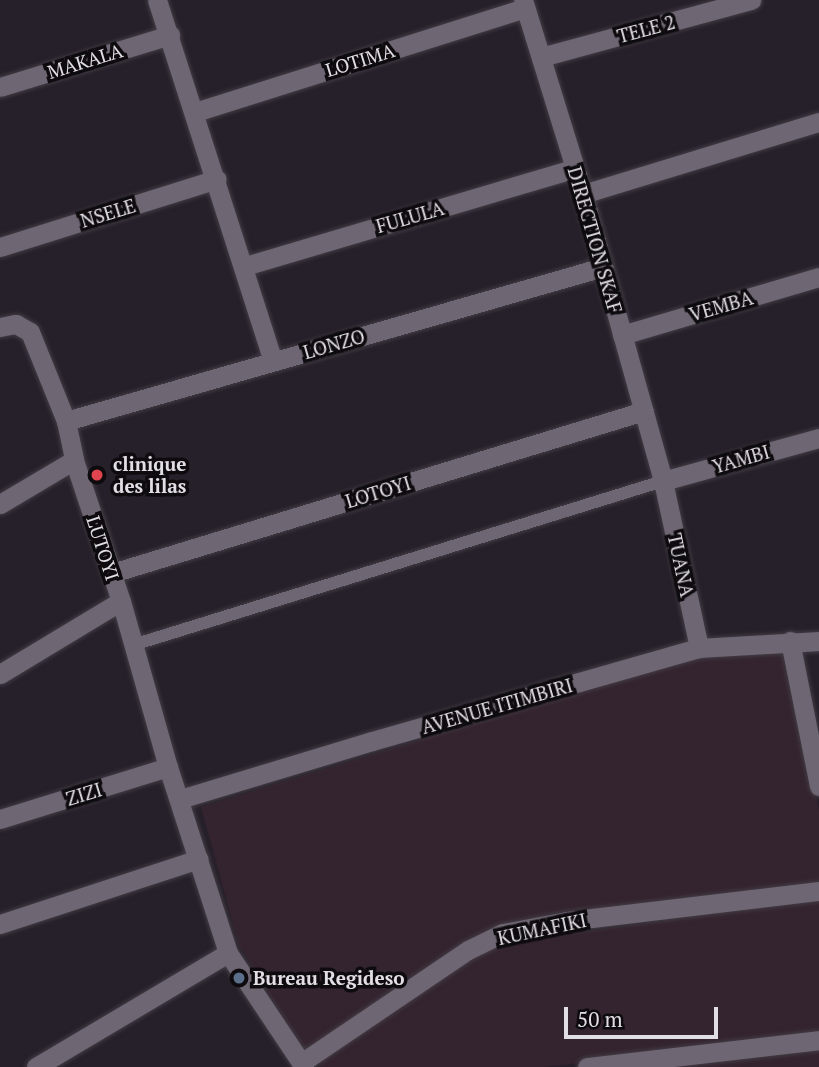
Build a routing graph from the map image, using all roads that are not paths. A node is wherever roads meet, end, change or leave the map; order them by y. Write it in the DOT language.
graph roads {
  1 [pos="158,0"];
  2 [pos="751,0"];
  3 [pos="524,4"];
  4 [pos="170,35"];
  5 [pos="541,57"];
  6 [pos="0,88"];
  7 [pos="195,112"];
  8 [pos="819,122"];
  9 [pos="575,168"];
  10 [pos="217,179"];
  11 [pos="583,194"];
  12 [pos="0,247"];
  13 [pos="245,266"];
  14 [pos="603,267"];
  15 [pos="819,277"];
  16 [pos="0,327"];
  17 [pos="622,335"];
  18 [pos="273,362"];
  19 [pos="644,411"];
  20 [pos="66,421"];
  21 [pos="819,438"];
  22 [pos="74,460"];
  23 [pos="663,481"];
  24 [pos="0,504"];
  25 [pos="112,573"];
  26 [pos="121,601"];
  27 [pos="790,641"];
  28 [pos="819,641"];
  29 [pos="133,645"];
  30 [pos="699,648"];
  31 [pos="0,674"];
  32 [pos="167,767"];
  33 [pos="819,786"];
  34 [pos="180,799"];
  35 [pos="0,819"];
  36 [pos="199,859"];
  37 [pos="819,891"];
  38 [pos="0,925"];
  39 [pos="228,953"];
  40 [pos="819,1040"];
  41 [pos="302,1065"];
  42 [pos="36,1067"];
  43 [pos="587,1067"];
  1 -- 4 [label="street"];
  2 -- 5 [label="street, TELE 2"];
  3 -- 5 [label="street, DIRECTION SKAF"];
  3 -- 7 [label="street, LOTIMA"];
  4 -- 6 [label="street, MAKALA"];
  4 -- 7 [label="street"];
  5 -- 9 [label="street, DIRECTION SKAF"];
  7 -- 10 [label="street"];
  8 -- 11 [label="street"];
  9 -- 11 [label="street, DIRECTION SKAF"];
  9 -- 13 [label="street, FULULA"];
  10 -- 12 [label="street, NSELE"];
  10 -- 13 [label="street"];
  11 -- 14 [label="street, DIRECTION SKAF"];
  13 -- 18 [label="street"];
  14 -- 17 [label="street, DIRECTION SKAF"];
  14 -- 18 [label="street, LONZO"];
  15 -- 17 [label="street, VEMBA"];
  16 -- 20 [label="street, LUTOYI"];
  17 -- 19 [label="street, DIRECTION SKAF"];
  18 -- 20 [label="street, LONZO"];
  19 -- 23 [label="street, DIRECTION SKAF"];
  19 -- 25 [label="street, LOTOYI"];
  20 -- 22 [label="street, LUTOYI"];
  21 -- 23 [label="street, YAMBI"];
  22 -- 24 [label="street"];
  22 -- 25 [label="street, LUTOYI"];
  23 -- 29 [label="lane"];
  23 -- 30 [label="street, TUANA"];
  25 -- 26 [label="street, LUTOYI"];
  26 -- 29 [label="street, LUTOYI"];
  26 -- 31 [label="street"];
  27 -- 28 [label="street, AVENUE ITIMBIRI"];
  27 -- 30 [label="street, AVENUE ITIMBIRI"];
  27 -- 33 [label="street"];
  29 -- 32 [label="street, LUTOYI"];
  30 -- 34 [label="street, AVENUE ITIMBIRI"];
  32 -- 34 [label="street, LUTOYI"];
  32 -- 35 [label="street, ZIZI"];
  34 -- 36 [label="street, LUTOYI"];
  36 -- 38 [label="street"];
  36 -- 39 [label="street, LUTOYI"];
  37 -- 41 [label="street, KUMAFIKI"];
  39 -- 41 [label="street, LUTOYI"];
  39 -- 42 [label="street"];
  40 -- 43 [label="street"];
}
